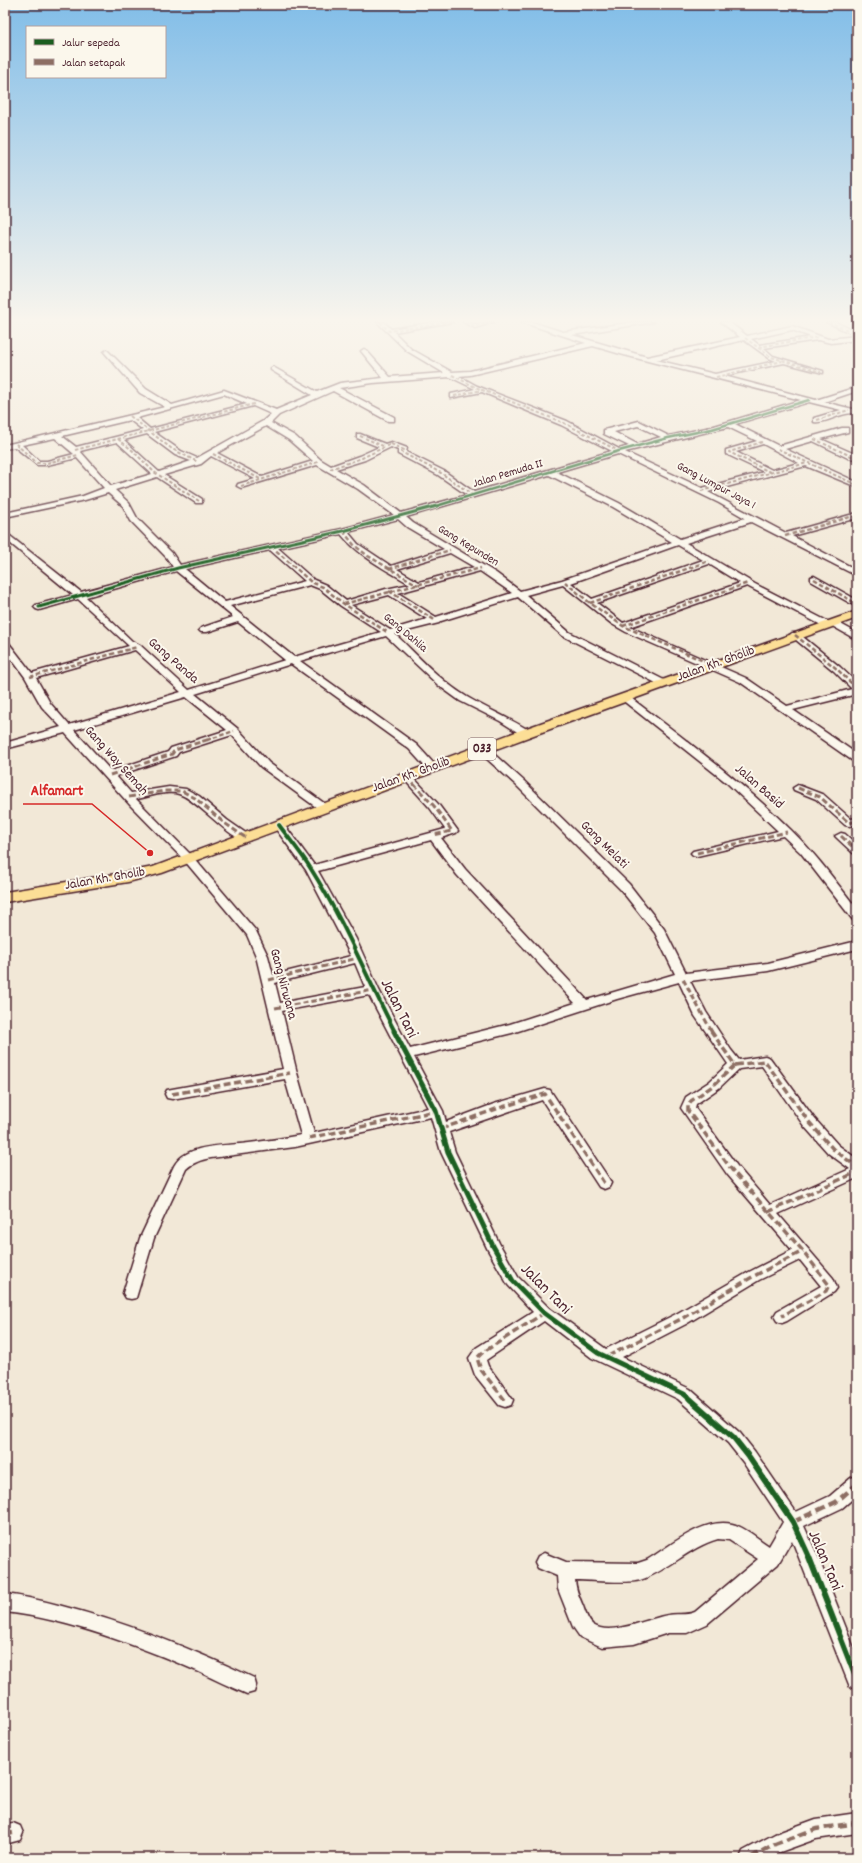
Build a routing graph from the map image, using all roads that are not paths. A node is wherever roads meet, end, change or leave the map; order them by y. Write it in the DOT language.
graph roads {
  1 [pos="161,409"];
  2 [pos="235,409"];
  3 [pos="266,409"];
  4 [pos="285,409"];
  5 [pos="372,409"];
  6 [pos="529,409"];
  7 [pos="783,409"];
  8 [pos="845,409"];
  9 [pos="849,410"];
  10 [pos="857,412"];
  11 [pos="276,413"];
  12 [pos="130,416"];
  13 [pos="391,419"];
  14 [pos="817,420"];
  15 [pos="266,423"];
  16 [pos="729,424"];
  17 [pos="845,430"];
  18 [pos="149,432"];
  19 [pos="55,434"];
  20 [pos="360,436"];
  21 [pos="668,438"];
  22 [pos="118,439"];
  23 [pos="814,439"];
  24 [pos="762,442"];
  25 [pos="16,444"];
  26 [pos="383,446"];
  27 [pos="5,447"];
  28 [pos="637,447"];
  29 [pos="778,449"];
  30 [pos="619,451"];
  31 [pos="77,453"];
  32 [pos="213,454"];
  33 [pos="857,457"];
  34 [pos="198,462"];
  35 [pos="318,462"];
  36 [pos="807,464"];
  37 [pos="330,469"];
  38 [pos="550,472"];
  39 [pos="772,473"];
  40 [pos="159,475"];
  41 [pos="260,479"];
  42 [pos="857,485"];
  43 [pos="241,486"];
  44 [pos="109,489"];
  45 [pos="701,491"];
  46 [pos="473,495"];
  47 [pos="199,501"];
  48 [pos="5,515"];
  49 [pos="857,515"];
  50 [pos="398,516"];
  51 [pos="752,519"];
  52 [pos="343,531"];
  53 [pos="5,535"];
  54 [pos="785,536"];
  55 [pos="679,542"];
  56 [pos="271,546"];
  57 [pos="450,550"];
  58 [pos="709,561"];
  59 [pos="178,568"];
  60 [pos="481,568"];
  61 [pos="389,569"];
  62 [pos="857,573"];
  63 [pos="814,579"];
  64 [pos="311,582"];
  65 [pos="565,582"];
  66 [pos="748,583"];
  67 [pos="418,586"];
  68 [pos="389,591"];
  69 [pos="519,594"];
  70 [pos="80,596"];
  71 [pos="590,603"];
  72 [pos="344,604"];
  73 [pos="857,604"];
  74 [pos="222,605"];
  75 [pos="39,606"];
  76 [pos="857,614"];
  77 [pos="240,618"];
  78 [pos="436,620"];
  79 [pos="832,625"];
  80 [pos="623,626"];
  81 [pos="204,630"];
  82 [pos="387,632"];
  83 [pos="795,635"];
  84 [pos="857,637"];
  85 [pos="5,644"];
  86 [pos="137,647"];
  87 [pos="292,660"];
  88 [pos="715,666"];
  89 [pos="30,678"];
  90 [pos="663,683"];
  91 [pos="857,690"];
  92 [pos="187,693"];
  93 [pos="624,697"];
  94 [pos="785,709"];
  95 [pos="66,728"];
  96 [pos="234,731"];
  97 [pos="526,732"];
  98 [pos="5,746"];
  99 [pos="482,749"];
  100 [pos="857,760"];
  101 [pos="432,768"];
  102 [pos="110,775"];
  103 [pos="407,777"];
  104 [pos="798,788"];
  105 [pos="130,797"];
  106 [pos="324,808"];
  107 [pos="857,821"];
  108 [pos="279,826"];
  109 [pos="787,832"];
  110 [pos="433,836"];
  111 [pos="841,836"];
  112 [pos="246,838"];
  113 [pos="857,850"];
  114 [pos="697,853"];
  115 [pos="188,858"];
  116 [pos="312,869"];
  117 [pos="5,897"];
  118 [pos="857,917"];
  119 [pos="857,945"];
  120 [pos="358,958"];
  121 [pos="683,979"];
  122 [pos="269,980"];
  123 [pos="373,990"];
  124 [pos="585,1006"];
  125 [pos="275,1008"];
  126 [pos="407,1054"];
  127 [pos="735,1065"];
  128 [pos="290,1073"];
  129 [pos="172,1094"];
  130 [pos="436,1111"];
  131 [pos="441,1129"];
  132 [pos="309,1138"];
  133 [pos="857,1167"];
  134 [pos="857,1172"];
  135 [pos="604,1183"];
  136 [pos="768,1212"];
  137 [pos="803,1251"];
  138 [pos="131,1293"];
  139 [pos="544,1313"];
  140 [pos="782,1316"];
  141 [pos="608,1356"];
  142 [pos="505,1400"];
  143 [pos="857,1484"];
  144 [pos="793,1522"];
  145 [pos="772,1558"];
  146 [pos="544,1562"];
  147 [pos="566,1571"];
  148 [pos="5,1603"];
  149 [pos="857,1680"];
  150 [pos="247,1685"];
  151 [pos="857,1823"];
  152 [pos="750,1858"];
  1 -- 12 [label="street"];
  2 -- 18 [label="street"];
  3 -- 11 [label="street"];
  4 -- 11 [label="street"];
  5 -- 13 [label="street"];
  6 -- 30 [label="street, Gang Lumpur Jaya 1"];
  7 -- 16 [label="street, Jalan Pemuda II"];
  8 -- 9 [label="street"];
  9 -- 10 [label="street"];
  9 -- 14 [label="street"];
  11 -- 15 [label="street"];
  12 -- 18 [label="street"];
  12 -- 19 [label="street"];
  15 -- 32 [label="street"];
  15 -- 35 [label="street, Gang Kepunden"];
  16 -- 21 [label="street, Jalan Pemuda II"];
  16 -- 24 [label="street"];
  17 -- 23 [label="street"];
  18 -- 22 [label="street"];
  18 -- 34 [label="street"];
  19 -- 25 [label="street"];
  19 -- 31 [label="street"];
  20 -- 26 [label="street"];
  21 -- 28 [label="street, Jalan Pemuda II"];
  21 -- 28 [label="street"];
  22 -- 31 [label="street"];
  22 -- 40 [label="street"];
  23 -- 29 [label="street"];
  23 -- 33 [label="street"];
  24 -- 29 [label="street"];
  24 -- 39 [label="street"];
  25 -- 27 [label="street"];
  25 -- 31 [label="street"];
  26 -- 37 [label="street"];
  26 -- 46 [label="street"];
  28 -- 30 [label="street, Jalan Pemuda II"];
  29 -- 36 [label="street"];
  30 -- 38 [label="street, Jalan Pemuda II"];
  30 -- 45 [label="street, Gang Lumpur Jaya 1"];
  31 -- 44 [label="street"];
  32 -- 34 [label="street"];
  32 -- 41 [label="street"];
  34 -- 40 [label="street"];
  35 -- 37 [label="street, Gang Kepunden"];
  35 -- 41 [label="street"];
  36 -- 39 [label="street"];
  36 -- 42 [label="street"];
  37 -- 50 [label="street, Gang Kepunden"];
  38 -- 46 [label="street, Jalan Pemuda II"];
  38 -- 55 [label="street"];
  39 -- 45 [label="street"];
  40 -- 44 [label="street"];
  40 -- 47 [label="street"];
  41 -- 43 [label="street"];
  44 -- 48 [label="street"];
  44 -- 59 [label="street"];
  45 -- 51 [label="street, Gang Lumpur Jaya 1"];
  46 -- 50 [label="street, Jalan Pemuda II"];
  49 -- 54 [label="street"];
  50 -- 52 [label="street, Jalan Pemuda II"];
  50 -- 57 [label="street, Gang Kepunden"];
  51 -- 54 [label="street, Gang Lumpur Jaya 1"];
  51 -- 55 [label="street"];
  52 -- 56 [label="street, Jalan Pemuda II"];
  52 -- 61 [label="street"];
  53 -- 70 [label="street, Gang Panda"];
  54 -- 62 [label="street, Gang Lumpur Jaya 1"];
  55 -- 58 [label="street"];
  55 -- 65 [label="street"];
  56 -- 59 [label="street, Jalan Pemuda II"];
  56 -- 64 [label="street, Gang Dahlia"];
  57 -- 60 [label="street, Gang Kepunden"];
  57 -- 61 [label="street"];
  58 -- 66 [label="street"];
  58 -- 71 [label="street"];
  59 -- 70 [label="street, Jalan Pemuda II"];
  59 -- 74 [label="street"];
  60 -- 67 [label="street"];
  60 -- 69 [label="street, Gang Kepunden"];
  61 -- 67 [label="street"];
  63 -- 73 [label="street"];
  64 -- 72 [label="street, Gang Dahlia"];
  64 -- 74 [label="street"];
  65 -- 69 [label="street"];
  65 -- 71 [label="street"];
  66 -- 79 [label="street"];
  66 -- 80 [label="street"];
  67 -- 68 [label="street"];
  68 -- 72 [label="street"];
  68 -- 78 [label="street"];
  69 -- 78 [label="street"];
  69 -- 90 [label="street, Gang Kepunden"];
  70 -- 75 [label="street, Jalan Pemuda II"];
  70 -- 86 [label="street, Gang Panda"];
  71 -- 80 [label="street"];
  72 -- 82 [label="street, Gang Dahlia"];
  74 -- 77 [label="street"];
  76 -- 79 [label="main road, Jalan Kh. Gholib / 033"];
  77 -- 81 [label="street"];
  77 -- 87 [label="street"];
  78 -- 82 [label="street"];
  79 -- 83 [label="main road, Jalan Kh. Gholib / 033"];
  79 -- 84 [label="street"];
  80 -- 88 [label="street"];
  82 -- 87 [label="street"];
  82 -- 97 [label="street, Gang Dahlia"];
  83 -- 88 [label="main road, Jalan Kh. Gholib / 033"];
  83 -- 91 [label="street"];
  85 -- 89 [label="street, Gang Way Semah"];
  86 -- 89 [label="street"];
  86 -- 92 [label="street, Gang Panda"];
  87 -- 92 [label="street"];
  87 -- 101 [label="street"];
  88 -- 90 [label="main road, Jalan Kh. Gholib / 033"];
  88 -- 94 [label="street"];
  89 -- 95 [label="street, Gang Way Semah"];
  90 -- 93 [label="main road, Jalan Kh. Gholib / 033"];
  91 -- 94 [label="street"];
  92 -- 95 [label="street"];
  92 -- 96 [label="street, Gang Panda"];
  93 -- 97 [label="main road, Jalan Kh. Gholib / 033"];
  93 -- 109 [label="street, Jalan Basid"];
  94 -- 100 [label="street"];
  95 -- 98 [label="street"];
  95 -- 102 [label="street, Gang Way Semah"];
  96 -- 102 [label="street"];
  96 -- 106 [label="street, Gang Panda"];
  97 -- 99 [label="main road, Jalan Kh. Gholib / 033"];
  99 -- 101 [label="main road, Jalan Kh. Gholib / 033"];
  99 -- 121 [label="street, Gang Melati"];
  101 -- 103 [label="main road, Jalan Kh. Gholib / 033"];
  102 -- 105 [label="street, Gang Way Semah"];
  103 -- 106 [label="main road, Jalan Kh. Gholib / 033"];
  103 -- 110 [label="street"];
  104 -- 107 [label="street"];
  105 -- 112 [label="street"];
  105 -- 115 [label="street, Gang Way Semah"];
  106 -- 108 [label="main road, Jalan Kh. Gholib / 033"];
  108 -- 112 [label="main road, Jalan Kh. Gholib / 033"];
  108 -- 116 [label="street, Jalan Tani"];
  109 -- 114 [label="street"];
  109 -- 118 [label="street, Jalan Basid"];
  110 -- 116 [label="street"];
  110 -- 124 [label="street"];
  111 -- 113 [label="street"];
  112 -- 115 [label="main road, Jalan Kh. Gholib / 033"];
  115 -- 117 [label="main road, Jalan Kh. Gholib / 033"];
  115 -- 122 [label="street, Gang Nirwana"];
  116 -- 120 [label="street, Jalan Tani"];
  119 -- 121 [label="street"];
  120 -- 122 [label="street"];
  120 -- 123 [label="street, Jalan Tani"];
  121 -- 124 [label="street"];
  121 -- 127 [label="street, Gang Melati"];
  122 -- 125 [label="street, Gang Nirwana"];
  123 -- 125 [label="street"];
  123 -- 126 [label="street, Jalan Tani"];
  124 -- 126 [label="street"];
  125 -- 128 [label="street, Gang Nirwana"];
  126 -- 130 [label="street, Jalan Tani"];
  127 -- 133 [label="street"];
  127 -- 136 [label="street"];
  128 -- 129 [label="street"];
  128 -- 132 [label="street, Gang Nirwana"];
  130 -- 131 [label="street, Jalan Tani"];
  130 -- 132 [label="street"];
  131 -- 135 [label="street"];
  131 -- 139 [label="street, Jalan Tani"];
  132 -- 138 [label="street"];
  134 -- 136 [label="street"];
  136 -- 137 [label="street"];
  137 -- 140 [label="street"];
  137 -- 141 [label="street"];
  139 -- 141 [label="street, Jalan Tani"];
  139 -- 142 [label="street"];
  141 -- 144 [label="street, Jalan Tani"];
  143 -- 144 [label="street"];
  144 -- 145 [label="street"];
  144 -- 149 [label="street, Jalan Tani"];
  145 -- 147 [label="street"];
  145 -- 147 [label="street"];
  146 -- 147 [label="street"];
  148 -- 150 [label="street"];
  151 -- 152 [label="street"];
}
